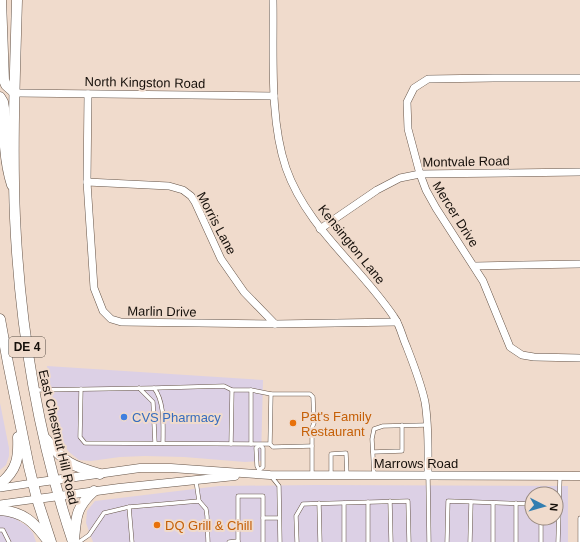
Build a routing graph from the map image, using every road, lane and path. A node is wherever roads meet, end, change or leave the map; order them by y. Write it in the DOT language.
graph roads {
  1 [pos="1,0"];
  2 [pos="17,0"];
  3 [pos="273,0"];
  4 [pos="580,78"];
  5 [pos="15,92"];
  6 [pos="88,94"];
  7 [pos="274,96"];
  8 [pos="0,97"];
  9 [pos="580,172"];
  10 [pos="420,174"];
  11 [pos="87,182"];
  12 [pos="14,195"];
  13 [pos="320,229"];
  14 [pos="580,264"];
  15 [pos="475,266"];
  16 [pos="0,319"];
  17 [pos="397,322"];
  18 [pos="275,324"];
  19 [pos="580,358"];
  20 [pos="4,364"];
  21 [pos="139,388"];
  22 [pos="154,388"];
  23 [pos="81,389"];
  24 [pos="34,390"];
  25 [pos="232,390"];
  26 [pos="251,390"];
  27 [pos="271,394"];
  28 [pos="17,409"];
  29 [pos="402,425"];
  30 [pos="427,425"];
  31 [pos="44,437"];
  32 [pos="155,443"];
  33 [pos="163,443"];
  34 [pos="231,444"];
  35 [pos="251,444"];
  36 [pos="270,444"];
  37 [pos="260,445"];
  38 [pos="312,446"];
  39 [pos="373,452"];
  40 [pos="257,473"];
  41 [pos="100,474"];
  42 [pos="270,475"];
  43 [pos="312,475"];
  44 [pos="332,475"];
  45 [pos="347,475"];
  46 [pos="374,475"];
  47 [pos="428,475"];
  48 [pos="560,476"];
  49 [pos="580,476"];
  50 [pos="54,480"];
  51 [pos="196,480"];
  52 [pos="33,483"];
  53 [pos="0,484"];
  54 [pos="0,488"];
  55 [pos="94,491"];
  56 [pos="58,496"];
  57 [pos="37,499"];
  58 [pos="198,501"];
  59 [pos="390,501"];
  60 [pos="368,502"];
  61 [pos="471,502"];
  62 [pos="344,503"];
  63 [pos="493,503"];
  64 [pos="516,503"];
  65 [pos="0,504"];
  66 [pos="319,504"];
  67 [pos="524,504"];
  68 [pos="129,507"];
  69 [pos="0,510"];
  70 [pos="263,518"];
  71 [pos="279,518"];
  72 [pos="580,518"];
  73 [pos="541,526"];
  74 [pos="0,530"];
  75 [pos="9,542"];
  76 [pos="50,542"];
  77 [pos="73,542"];
  78 [pos="79,542"];
  79 [pos="132,542"];
  80 [pos="208,542"];
  81 [pos="229,542"];
  82 [pos="238,542"];
  83 [pos="263,542"];
  84 [pos="280,542"];
  85 [pos="297,542"];
  86 [pos="320,542"];
  87 [pos="344,542"];
  88 [pos="368,542"];
  89 [pos="391,542"];
  90 [pos="410,542"];
  91 [pos="429,542"];
  92 [pos="447,542"];
  93 [pos="470,542"];
  94 [pos="493,542"];
  95 [pos="516,542"];
  96 [pos="541,542"];
  97 [pos="558,542"];
  98 [pos="580,542"];
  1 -- 5 [label="main road"];
  2 -- 5 [label="main road, East Chestnut Hill Road / DE 4"];
  3 -- 7 [label="street, Kensington Lane"];
  4 -- 10 [label="street, Mercer Drive"];
  5 -- 6 [label="street, North Kingston Road"];
  5 -- 12 [label="main road, East Chestnut Hill Road / DE 4"];
  6 -- 7 [label="street, North Kingston Road"];
  6 -- 11 [label="street, Marlin Drive"];
  7 -- 13 [label="street, Kensington Lane"];
  8 -- 12 [label="main road"];
  9 -- 10 [label="street, Montvale Road"];
  10 -- 13 [label="street, Montvale Road"];
  10 -- 15 [label="street, Mercer Drive"];
  11 -- 18 [label="street, Morris Lane"];
  11 -- 18 [label="street, Marlin Drive"];
  12 -- 24 [label="main road, East Chestnut Hill Road / DE 4"];
  13 -- 17 [label="street, Kensington Lane"];
  14 -- 15 [label="street"];
  15 -- 19 [label="street, Mercer Drive"];
  16 -- 20 [label="main road, DE 4"];
  17 -- 18 [label="street, Marlin Drive"];
  17 -- 30 [label="street, Kensington Lane"];
  20 -- 28 [label="main road, DE 4"];
  21 -- 22 [label="lane"];
  21 -- 23 [label="lane"];
  21 -- 32 [label="lane"];
  22 -- 25 [label="lane"];
  22 -- 33 [label="lane"];
  23 -- 24 [label="lane"];
  23 -- 32 [label="lane"];
  24 -- 31 [label="main road, East Chestnut Hill Road / DE 4"];
  25 -- 26 [label="lane"];
  25 -- 34 [label="lane"];
  26 -- 27 [label="lane"];
  26 -- 35 [label="lane"];
  27 -- 36 [label="lane"];
  27 -- 38 [label="lane"];
  28 -- 52 [label="main road, DE 4"];
  28 -- 53 [label="main road"];
  29 -- 30 [label="lane"];
  29 -- 39 [label="lane"];
  29 -- 39 [label="lane"];
  30 -- 47 [label="street, Kensington Lane"];
  31 -- 41 [label="main road"];
  31 -- 50 [label="main road, East Chestnut Hill Road / DE 4"];
  32 -- 33 [label="lane"];
  33 -- 34 [label="lane"];
  34 -- 35 [label="lane"];
  35 -- 37 [label="lane"];
  36 -- 37 [label="lane"];
  36 -- 38 [label="lane"];
  37 -- 40 [label="lane"];
  37 -- 40 [label="lane"];
  38 -- 43 [label="lane"];
  39 -- 46 [label="lane"];
  40 -- 41 [label="street, Marrows Road"];
  40 -- 42 [label="street, Marrows Road"];
  40 -- 51 [label="street, Marrows Road"];
  41 -- 50 [label="street, Marrows Road"];
  42 -- 43 [label="street, Marrows Road"];
  42 -- 71 [label="lane"];
  43 -- 44 [label="street, Marrows Road"];
  44 -- 45 [label="street, Marrows Road"];
  44 -- 45 [label="lane"];
  45 -- 46 [label="street, Marrows Road"];
  46 -- 47 [label="street, Marrows Road"];
  47 -- 48 [label="street, Marrows Road"];
  47 -- 91 [label="lane"];
  48 -- 49 [label="street, Marrows Road"];
  48 -- 97 [label="lane"];
  50 -- 52 [label="street, Marrows Road"];
  50 -- 56 [label="main road, East Chestnut Hill Road / DE 4"];
  51 -- 55 [label="street, Marrows Road"];
  51 -- 58 [label="lane"];
  52 -- 54 [label="street"];
  52 -- 57 [label="main road, DE 4"];
  55 -- 56 [label="street, Marrows Road"];
  55 -- 77 [label="main road"];
  56 -- 57 [label="street, Marrows Road"];
  56 -- 77 [label="main road, East Chestnut Hill Road / DE 4"];
  57 -- 65 [label="street"];
  57 -- 76 [label="main road, DE 4"];
  58 -- 68 [label="lane"];
  58 -- 80 [label="lane"];
  59 -- 60 [label="lane"];
  59 -- 89 [label="lane"];
  59 -- 90 [label="lane"];
  60 -- 62 [label="lane"];
  60 -- 88 [label="lane"];
  61 -- 63 [label="lane"];
  61 -- 92 [label="lane"];
  61 -- 93 [label="lane"];
  62 -- 66 [label="lane"];
  62 -- 87 [label="lane"];
  63 -- 64 [label="lane"];
  63 -- 94 [label="lane"];
  64 -- 67 [label="lane"];
  64 -- 95 [label="lane"];
  66 -- 85 [label="lane"];
  66 -- 86 [label="lane"];
  68 -- 78 [label="lane"];
  68 -- 79 [label="lane"];
  69 -- 76 [label="main road"];
  70 -- 71 [label="lane"];
  70 -- 82 [label="lane"];
  70 -- 83 [label="lane"];
  71 -- 84 [label="lane"];
  72 -- 98 [label="lane"];
  73 -- 96 [label="lane"];
  74 -- 75 [label="lane"];
  81 -- 82 [label="lane"];
}
